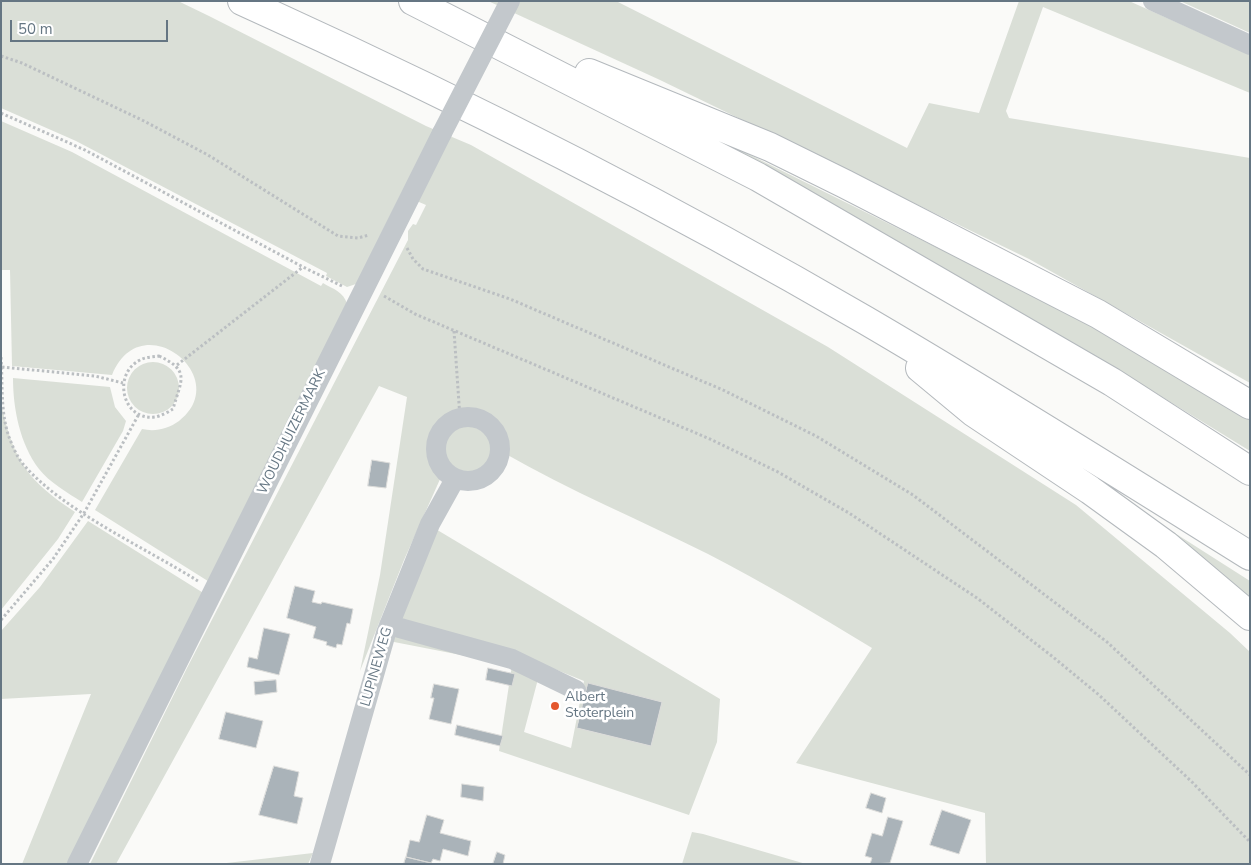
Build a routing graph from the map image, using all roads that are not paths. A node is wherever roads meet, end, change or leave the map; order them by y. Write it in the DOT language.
graph roads {
  1 [pos="242,1"];
  2 [pos="414,1"];
  3 [pos="510,1"];
  4 [pos="1152,1"];
  5 [pos="1250,44"];
  6 [pos="862,318"];
  7 [pos="1250,406"];
  8 [pos="1250,471"];
  9 [pos="455,478"];
  10 [pos="1250,556"];
  11 [pos="1250,616"];
  12 [pos="389,625"];
  13 [pos="576,690"];
  14 [pos="77,864"];
  15 [pos="320,864"];
  1 -- 6 [label="highway"];
  2 -- 7 [label="highway"];
  2 -- 8 [label="highway"];
  3 -- 14 [label="street, WOUDHUIZERMARK, bridge"];
  4 -- 5 [label="street"];
  6 -- 10 [label="highway"];
  6 -- 11 [label="highway"];
  9 -- 9 [label="street"];
  9 -- 12 [label="street, LUPINEWEG"];
  12 -- 13 [label="street"];
  12 -- 15 [label="street, LUPINEWEG"];
}
